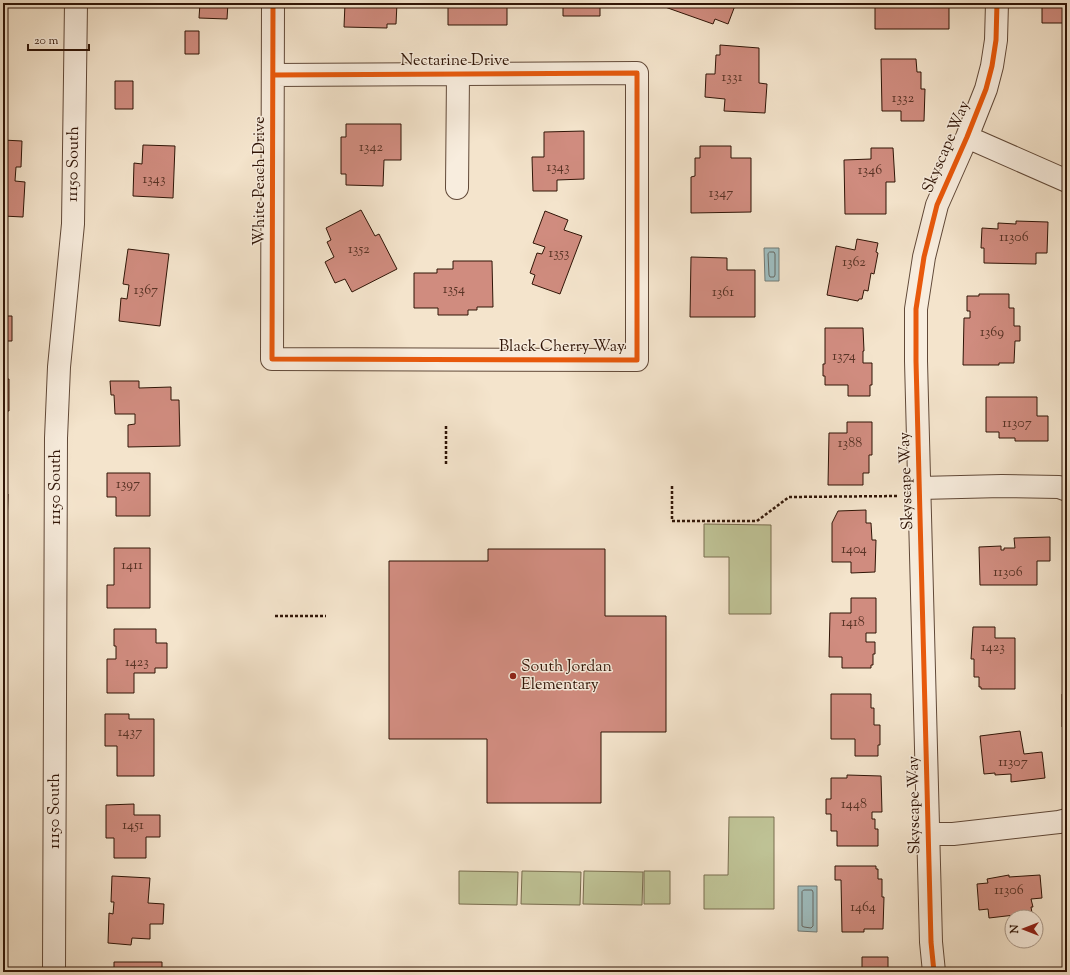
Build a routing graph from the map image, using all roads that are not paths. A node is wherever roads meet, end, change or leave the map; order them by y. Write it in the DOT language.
graph roads {
  1 [pos="76,3"];
  2 [pos="273,3"];
  3 [pos="997,3"];
  4 [pos="637,73"];
  5 [pos="273,74"];
  6 [pos="458,74"];
  7 [pos="967,137"];
  8 [pos="1067,181"];
  9 [pos="458,188"];
  10 [pos="272,359"];
  11 [pos="920,488"];
  12 [pos="1067,490"];
  13 [pos="1067,820"];
  14 [pos="929,834"];
  15 [pos="54,972"];
  16 [pos="934,972"];
  1 -- 15 [label="street, 11150 South"];
  2 -- 5 [label="street, White Peach Drive"];
  3 -- 7 [label="street, Skyscape Way"];
  4 -- 6 [label="street, Nectarine Drive"];
  4 -- 10 [label="street, Black Cherry Way"];
  5 -- 6 [label="street, Nectarine Drive"];
  5 -- 10 [label="street, White Peach Drive"];
  6 -- 9 [label="street"];
  7 -- 8 [label="street"];
  7 -- 11 [label="street, Skyscape Way"];
  11 -- 12 [label="street"];
  11 -- 14 [label="street, Skyscape Way"];
  13 -- 14 [label="street"];
  14 -- 16 [label="street, Skyscape Way"];
}
